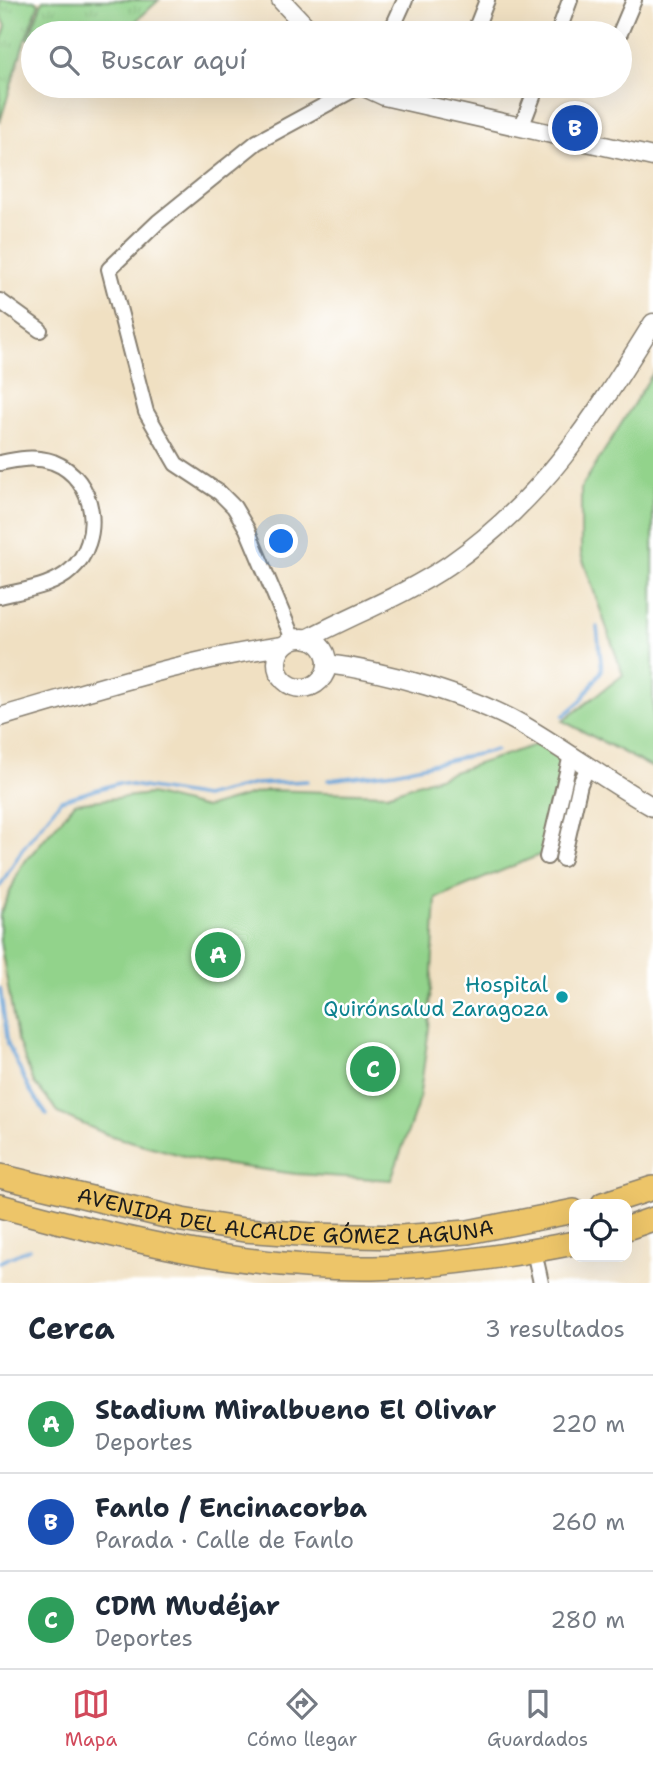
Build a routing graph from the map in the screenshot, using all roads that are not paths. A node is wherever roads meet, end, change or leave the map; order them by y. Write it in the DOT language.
graph roads {
  1 [pos="281,0"];
  2 [pos="405,0"];
  3 [pos="487,0"];
  4 [pos="570,0"];
  5 [pos="634,0"];
  6 [pos="301,21"];
  7 [pos="395,21"];
  8 [pos="479,21"];
  9 [pos="562,21"];
  10 [pos="625,21"];
  11 [pos="339,98"];
  12 [pos="393,98"];
  13 [pos="532,98"];
  14 [pos="521,128"];
  15 [pos="653,157"];
  16 [pos="0,300"];
  17 [pos="653,323"];
  18 [pos="40,330"];
  19 [pos="0,463"];
  20 [pos="0,596"];
  21 [pos="301,650"];
  22 [pos="0,717"];
  23 [pos="571,755"];
  24 [pos="588,767"];
  25 [pos="653,807"];
  26 [pos="547,857"];
  27 [pos="564,859"];
  28 [pos="0,1176"];
  29 [pos="653,1188"];
  30 [pos="619,1199"];
  31 [pos="0,1206"];
  32 [pos="569,1212"];
  33 [pos="653,1219"];
  34 [pos="632,1226"];
  35 [pos="569,1244"];
  36 [pos="534,1251"];
  37 [pos="541,1283"];
  1 -- 6 [label="street"];
  2 -- 7 [label="street"];
  3 -- 8 [label="street"];
  4 -- 9 [label="street"];
  5 -- 10 [label="street"];
  11 -- 21 [label="street"];
  12 -- 14 [label="street"];
  13 -- 14 [label="street"];
  14 -- 15 [label="street"];
  16 -- 18 [label="street"];
  17 -- 21 [label="street"];
  19 -- 20 [label="street"];
  21 -- 22 [label="street"];
  21 -- 23 [label="street"];
  23 -- 24 [label="street"];
  23 -- 26 [label="street"];
  24 -- 25 [label="street"];
  24 -- 27 [label="street"];
  28 -- 32 [label="main road, AVENIDA DEL ALCALDE GÓMEZ LAGUNA"];
  29 -- 30 [label="main road"];
  31 -- 36 [label="main road, AVENIDA DEL ALCALDE GÓMEZ LAGUNA"];
  33 -- 34 [label="main road"];
  35 -- 36 [label="main road, AVENIDA DEL ALCALDE GÓMEZ LAGUNA"];
  36 -- 37 [label="street"];
}
